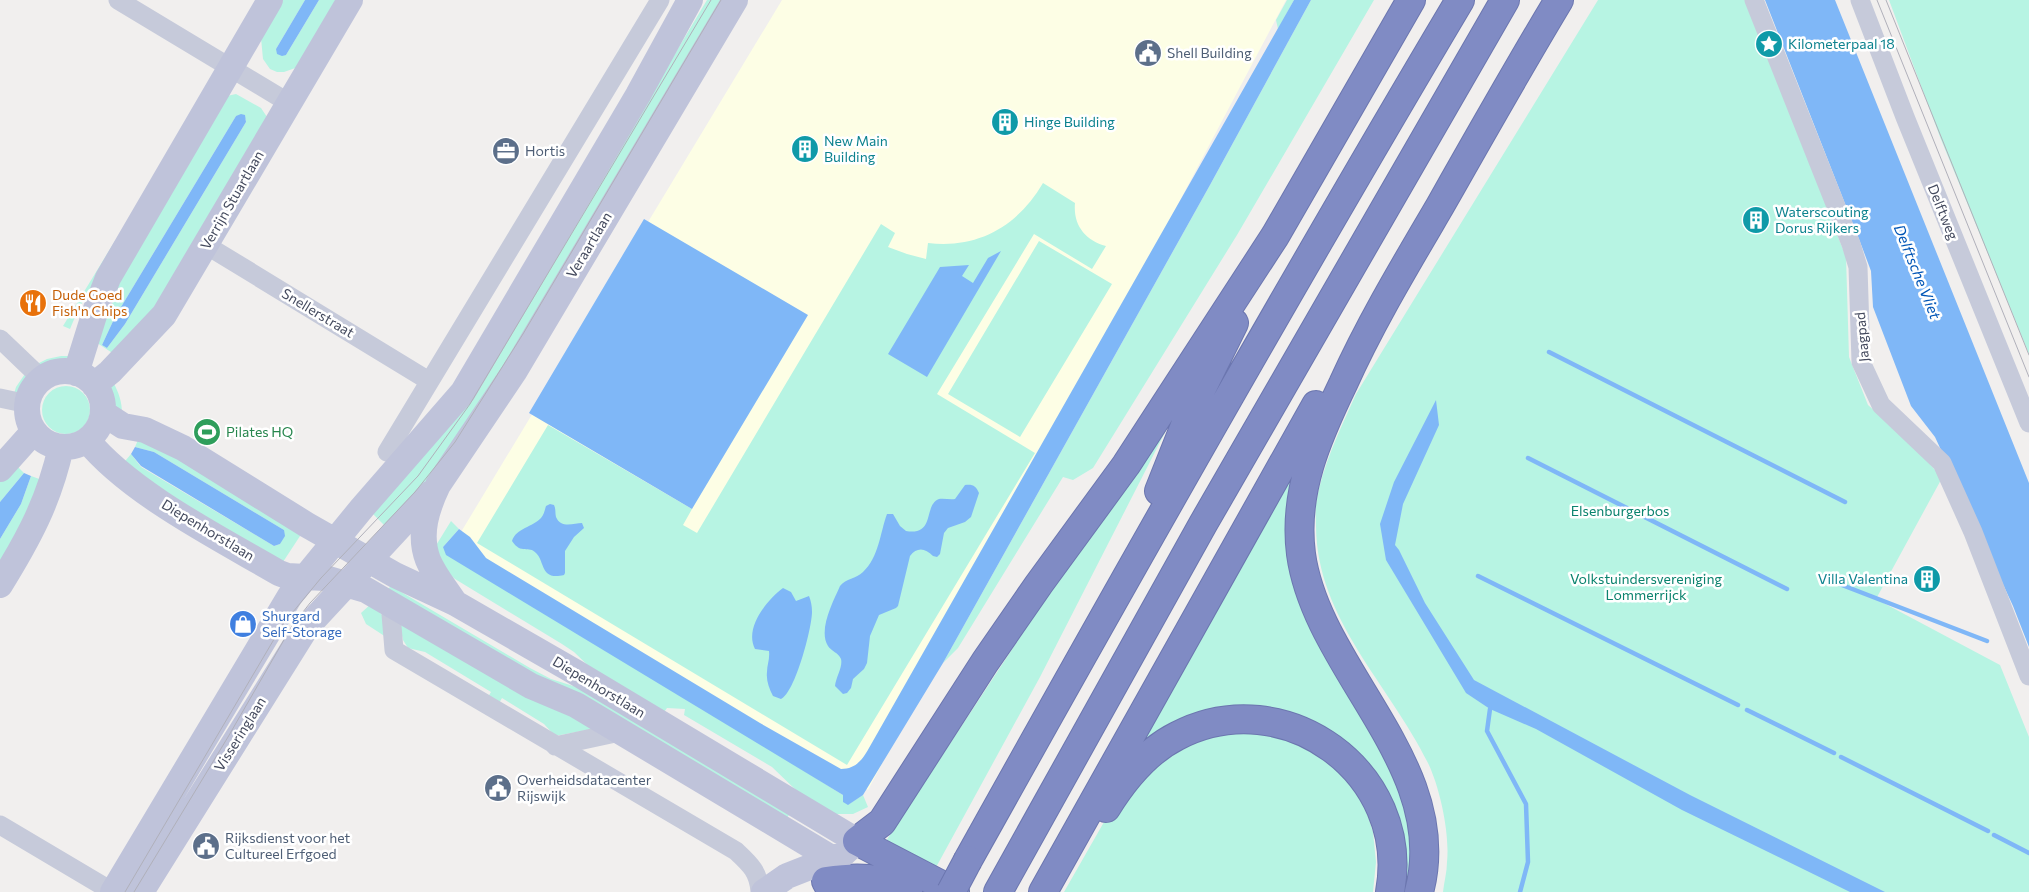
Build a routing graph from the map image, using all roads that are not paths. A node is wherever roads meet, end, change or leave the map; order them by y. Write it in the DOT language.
graph roads {
  1 [pos="118,0"];
  2 [pos="270,0"];
  3 [pos="350,0"];
  4 [pos="660,0"];
  5 [pos="690,0"];
  6 [pos="735,0"];
  7 [pos="1411,0"];
  8 [pos="1460,0"];
  9 [pos="1505,0"];
  10 [pos="1559,0"];
  11 [pos="1754,0"];
  12 [pos="1860,0"];
  13 [pos="230,66"];
  14 [pos="289,102"];
  15 [pos="1275,236"];
  16 [pos="206,245"];
  17 [pos="1366,335"];
  18 [pos="0,338"];
  19 [pos="42,379"];
  20 [pos="85,379"];
  21 [pos="429,381"];
  22 [pos="0,398"];
  23 [pos="28,404"];
  24 [pos="103,413"];
  25 [pos="436,422"];
  26 [pos="2029,423"];
  27 [pos="34,431"];
  28 [pos="87,440"];
  29 [pos="61,447"];
  30 [pos="387,452"];
  31 [pos="0,469"];
  32 [pos="438,485"];
  33 [pos="336,541"];
  34 [pos="368,560"];
  35 [pos="306,576"];
  36 [pos="347,583"];
  37 [pos="0,585"];
  38 [pos="1121,585"];
  39 [pos="390,602"];
  40 [pos="455,603"];
  41 [pos="1347,664"];
  42 [pos="2029,676"];
  43 [pos="620,732"];
  44 [pos="555,746"];
  45 [pos="0,825"];
  46 [pos="857,842"];
  47 [pos="827,874"];
  48 [pos="1002,883"];
  49 [pos="878,885"];
  50 [pos="113,892"];
  51 [pos="141,892"];
  52 [pos="760,892"];
  53 [pos="764,892"];
  54 [pos="792,892"];
  55 [pos="908,892"];
  56 [pos="951,892"];
  57 [pos="955,892"];
  58 [pos="1043,892"];
  59 [pos="1054,892"];
  60 [pos="1390,892"];
  61 [pos="1419,892"];
  62 [pos="1431,892"];
  1 -- 13 [label="street"];
  2 -- 13 [label="street"];
  3 -- 14 [label="street, Verrijn Stuartlaan"];
  4 -- 21 [label="street"];
  5 -- 25 [label="street"];
  6 -- 32 [label="street, Veraartlaan"];
  7 -- 15 [label="highway"];
  8 -- 38 [label="highway"];
  9 -- 48 [label="highway"];
  10 -- 17 [label="highway"];
  11 -- 42 [label="street, Jaagpad"];
  12 -- 26 [label="street, Delftweg"];
  13 -- 14 [label="street"];
  13 -- 20 [label="street"];
  14 -- 16 [label="street, Verrijn Stuartlaan"];
  15 -- 38 [label="highway"];
  15 -- 46 [label="highway"];
  16 -- 20 [label="street, Verrijn Stuartlaan"];
  16 -- 21 [label="street, Snellerstraat"];
  17 -- 41 [label="highway"];
  17 -- 58 [label="highway"];
  18 -- 19 [label="street"];
  19 -- 20 [label="street"];
  19 -- 23 [label="street"];
  20 -- 24 [label="street"];
  21 -- 25 [label="street"];
  21 -- 30 [label="street"];
  22 -- 23 [label="street"];
  23 -- 27 [label="street"];
  24 -- 28 [label="street"];
  24 -- 33 [label="street, Diepenhorstlaan"];
  25 -- 33 [label="street"];
  27 -- 29 [label="street"];
  27 -- 31 [label="street"];
  28 -- 29 [label="street"];
  28 -- 35 [label="street, Diepenhorstlaan"];
  29 -- 37 [label="street"];
  32 -- 34 [label="street, Veraartlaan"];
  32 -- 40 [label="street, Veraartlaan"];
  33 -- 34 [label="street, Diepenhorstlaan"];
  33 -- 35 [label="street"];
  33 -- 36 [label="street"];
  34 -- 36 [label="street, Veraartlaan"];
  34 -- 40 [label="street, Diepenhorstlaan"];
  35 -- 36 [label="street, Diepenhorstlaan"];
  35 -- 50 [label="street, Visseringlaan"];
  36 -- 39 [label="street, Diepenhorstlaan"];
  36 -- 51 [label="street, Visseringlaan"];
  38 -- 56 [label="highway, bridge"];
  39 -- 43 [label="street, Diepenhorstlaan"];
  39 -- 44 [label="street"];
  40 -- 46 [label="street, Diepenhorstlaan"];
  41 -- 61 [label="highway"];
  41 -- 62 [label="highway"];
  43 -- 44 [label="street, Diepenhorstlaan"];
  43 -- 47 [label="street, Diepenhorstlaan"];
  44 -- 52 [label="street"];
  45 -- 50 [label="street"];
  46 -- 47 [label="street"];
  46 -- 57 [label="highway"];
  47 -- 49 [label="highway"];
  47 -- 53 [label="street"];
  47 -- 54 [label="street"];
  49 -- 55 [label="highway"];
  59 -- 60 [label="highway"];
}
